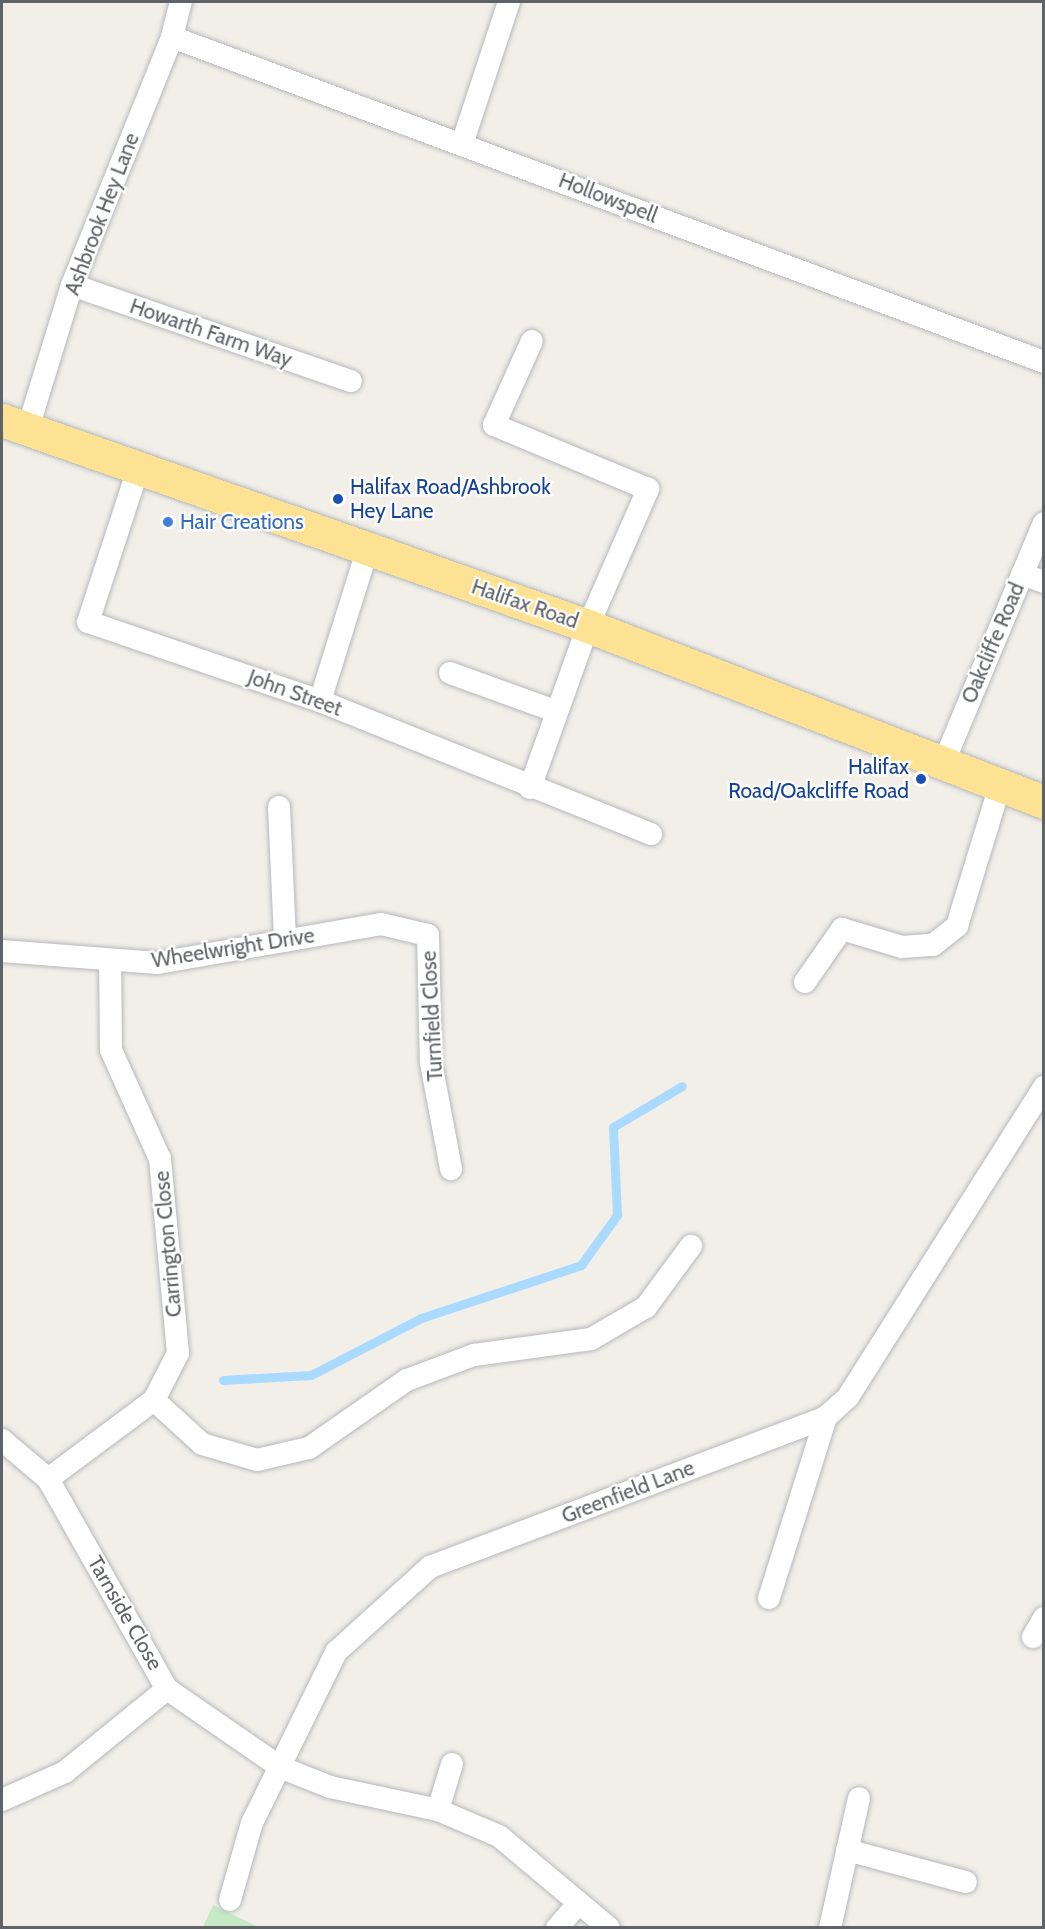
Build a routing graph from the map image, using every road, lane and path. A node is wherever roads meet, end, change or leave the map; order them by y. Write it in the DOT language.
graph roads {
  1 [pos="181,2"];
  2 [pos="509,2"];
  3 [pos="172,37"];
  4 [pos="462,144"];
  5 [pos="72,285"];
  6 [pos="532,341"];
  7 [pos="1044,362"];
  8 [pos="351,381"];
  9 [pos="15,424"];
  10 [pos="139,466"];
  11 [pos="1044,523"];
  12 [pos="368,548"];
  13 [pos="1022,574"];
  14 [pos="1044,582"];
  15 [pos="588,626"];
  16 [pos="450,673"];
  17 [pos="320,701"];
  18 [pos="555,711"];
  19 [pos="943,764"];
  20 [pos="1000,785"];
  21 [pos="530,788"];
  22 [pos="1044,802"];
  23 [pos="279,807"];
  24 [pos="651,834"];
  25 [pos="428,935"];
  26 [pos="285,941"];
  27 [pos="2,951"];
  28 [pos="110,960"];
  29 [pos="805,982"];
  30 [pos="1044,1087"];
  31 [pos="451,1168"];
  32 [pos="691,1246"];
  33 [pos="154,1400"];
  34 [pos="826,1417"];
  35 [pos="2,1440"];
  36 [pos="48,1479"];
  37 [pos="769,1598"];
  38 [pos="167,1689"];
  39 [pos="452,1764"];
  40 [pos="280,1767"];
  41 [pos="859,1798"];
  42 [pos="2,1800"];
  43 [pos="438,1810"];
  44 [pos="847,1850"];
  45 [pos="966,1882"];
  46 [pos="231,1900"];
  47 [pos="578,1904"];
  48 [pos="557,1928"];
  49 [pos="609,1928"];
  50 [pos="830,1928"];
  1 -- 3 [label="street, Ashbrook Hey Lane"];
  2 -- 4 [label="street"];
  3 -- 4 [label="street, Hollowspell"];
  3 -- 5 [label="street, Ashbrook Hey Lane"];
  4 -- 7 [label="street, Hollowspell"];
  5 -- 8 [label="street, Howarth Farm Way"];
  5 -- 9 [label="street, Ashbrook Hey Lane"];
  6 -- 15 [label="street"];
  9 -- 10 [label="highway, Halifax Road"];
  10 -- 12 [label="highway, Halifax Road"];
  10 -- 17 [label="street, John Street"];
  11 -- 13 [label="street, Oakcliffe Road"];
  12 -- 15 [label="highway, Halifax Road"];
  12 -- 17 [label="street"];
  13 -- 14 [label="street"];
  13 -- 19 [label="street, Oakcliffe Road"];
  15 -- 18 [label="street"];
  15 -- 19 [label="highway, Halifax Road"];
  16 -- 18 [label="street"];
  17 -- 21 [label="street, John Street"];
  18 -- 21 [label="street"];
  19 -- 20 [label="highway, Halifax Road"];
  20 -- 22 [label="highway, Halifax Road"];
  20 -- 29 [label="street"];
  21 -- 24 [label="street, John Street"];
  23 -- 26 [label="street"];
  25 -- 26 [label="street, Wheelwright Drive"];
  25 -- 31 [label="street, Turnfield Close"];
  26 -- 28 [label="street, Wheelwright Drive"];
  27 -- 28 [label="street, Wheelwright Drive"];
  28 -- 33 [label="street, Carrington Close"];
  30 -- 34 [label="street, Greenfield Lane"];
  32 -- 33 [label="street"];
  33 -- 36 [label="street, Carrington Close"];
  34 -- 37 [label="street"];
  34 -- 40 [label="street, Greenfield Lane"];
  35 -- 36 [label="street, Tarnside Close"];
  36 -- 38 [label="street, Tarnside Close"];
  38 -- 40 [label="street"];
  38 -- 42 [label="street, Tarnside Close"];
  39 -- 43 [label="street"];
  40 -- 43 [label="street"];
  40 -- 46 [label="street, Greenfield Lane"];
  41 -- 44 [label="street"];
  43 -- 47 [label="street"];
  44 -- 45 [label="street"];
  44 -- 50 [label="street"];
  47 -- 48 [label="street"];
  47 -- 49 [label="street"];
}
